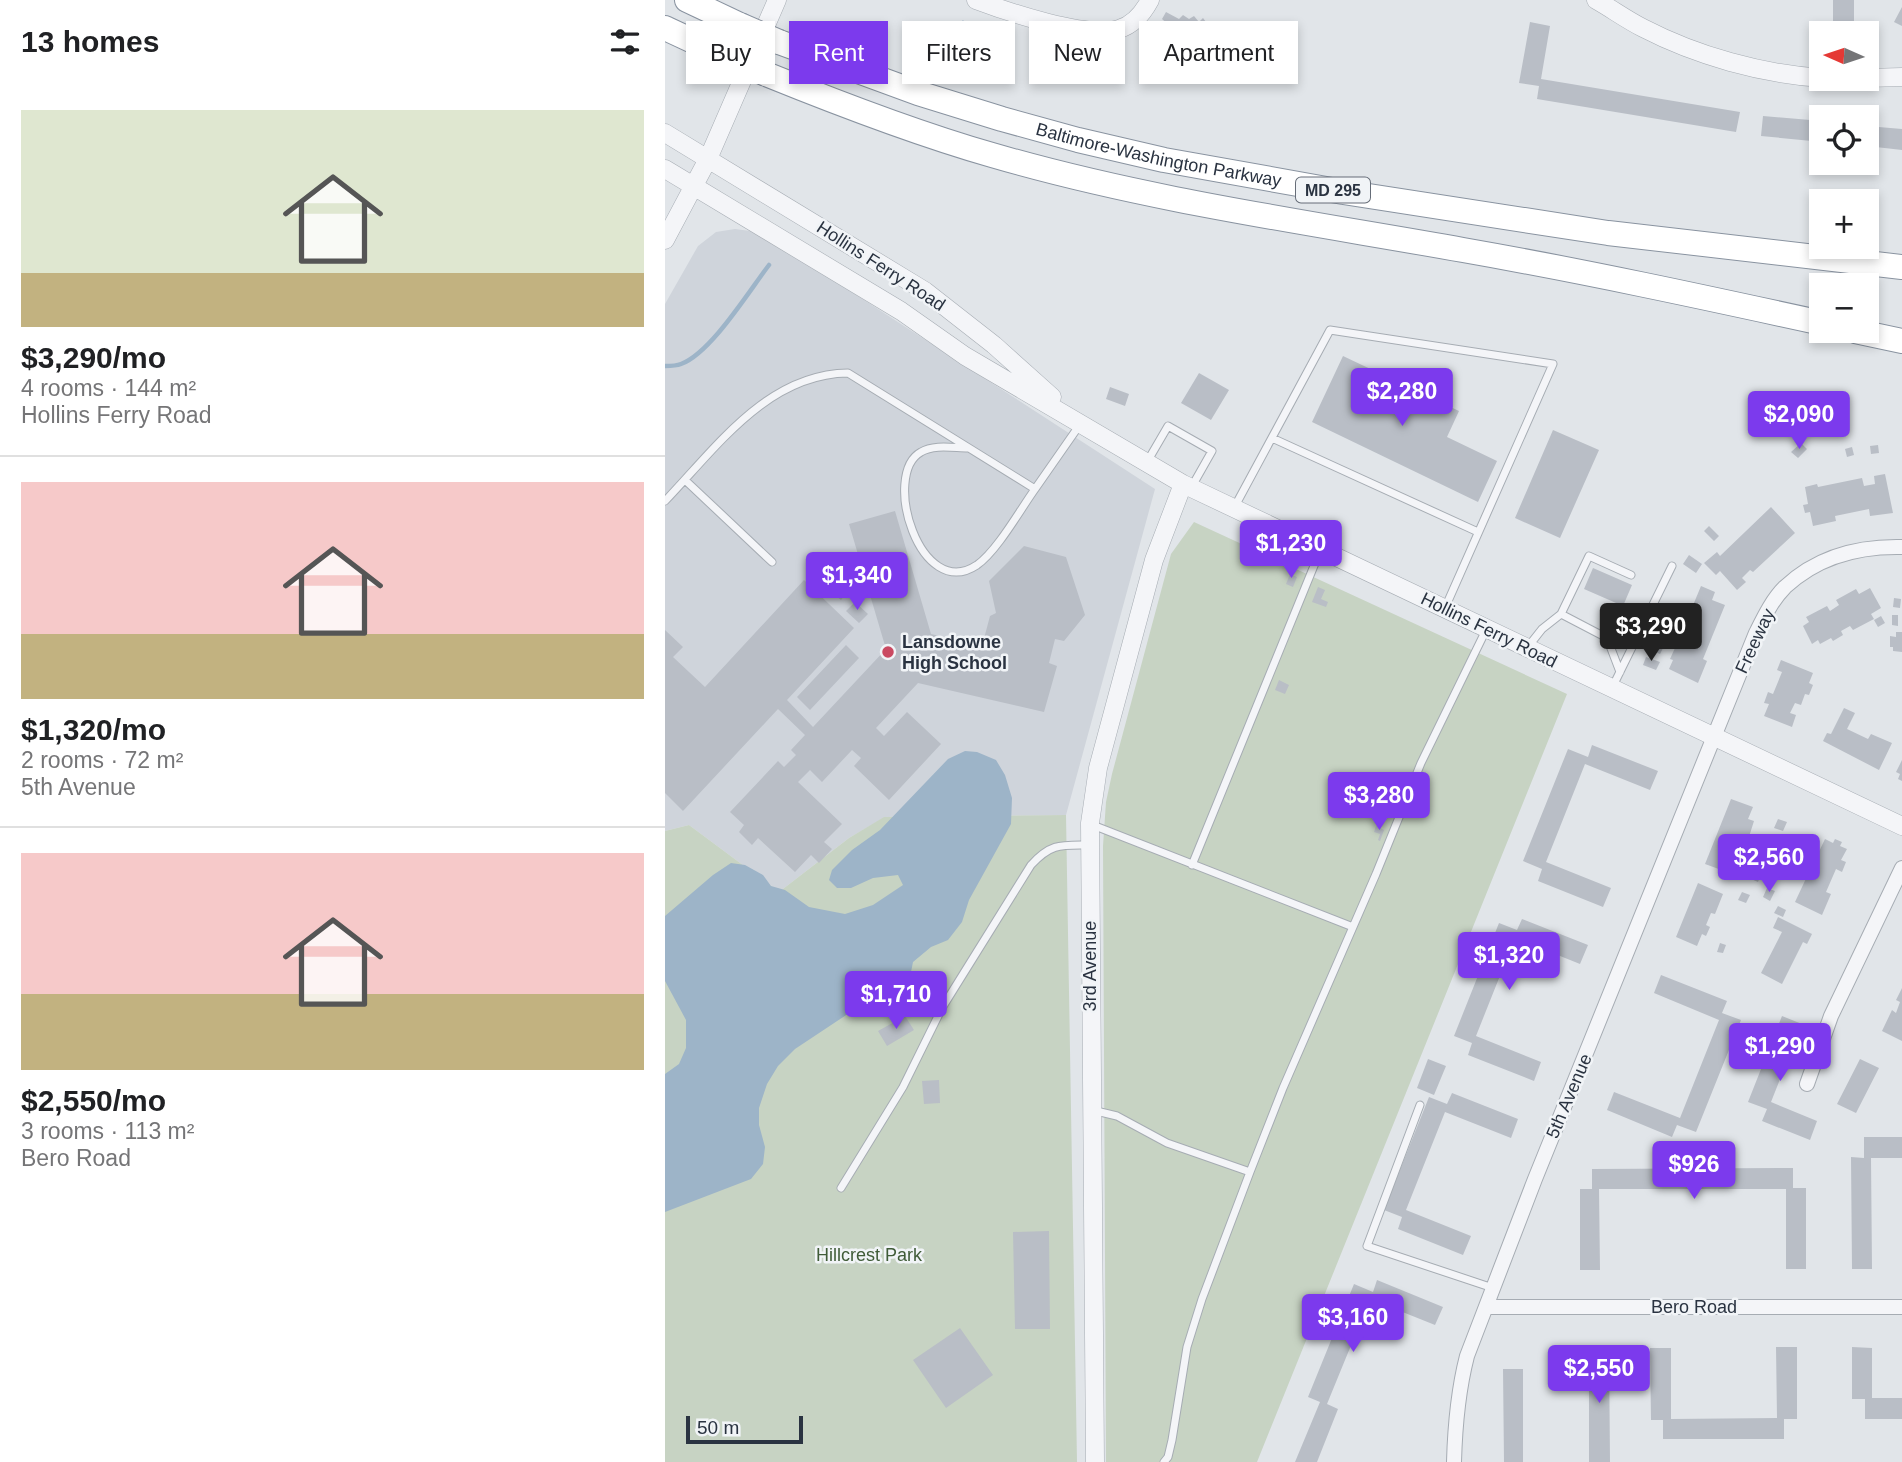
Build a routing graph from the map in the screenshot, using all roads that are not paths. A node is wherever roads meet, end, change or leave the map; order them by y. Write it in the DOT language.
graph roads {
  1 [pos="687,0"];
  2 [pos="777,0"];
  3 [pos="975,0"];
  4 [pos="1150,0"];
  5 [pos="1597,0"];
  6 [pos="665,28"];
  7 [pos="1809,76"];
  8 [pos="1902,77"];
  9 [pos="1879,78"];
  10 [pos="665,133"];
  11 [pos="708,159"];
  12 [pos="665,169"];
  13 [pos="694,187"];
  14 [pos="665,240"];
  15 [pos="1902,267"];
  16 [pos="1809,321"];
  17 [pos="1879,336"];
  18 [pos="1902,341"];
  19 [pos="1081,422"];
  20 [pos="1272,438"];
  21 [pos="968,448"];
  22 [pos="1147,462"];
  23 [pos="685,480"];
  24 [pos="1187,486"];
  25 [pos="1035,489"];
  26 [pos="665,501"];
  27 [pos="1234,509"];
  28 [pos="1478,532"];
  29 [pos="1902,547"];
  30 [pos="1321,550"];
  31 [pos="772,562"];
  32 [pos="1672,566"];
  33 [pos="1630,575"];
  34 [pos="1444,609"];
  35 [pos="1560,614"];
  36 [pos="1486,629"];
  37 [pos="1527,649"];
  38 [pos="1620,672"];
  39 [pos="1612,689"];
  40 [pos="1713,737"];
  41 [pos="1090,823"];
  42 [pos="1902,827"];
  43 [pos="1090,845"];
  44 [pos="1192,865"];
  45 [pos="1902,868"];
  46 [pos="1353,927"];
  47 [pos="1807,1084"];
  48 [pos="1420,1105"];
  49 [pos="1091,1110"];
  50 [pos="1250,1171"];
  51 [pos="841,1188"];
  52 [pos="1493,1288"];
  53 [pos="1486,1307"];
  54 [pos="1902,1307"];
  55 [pos="1095,1462"];
  56 [pos="1164,1462"];
  57 [pos="1454,1462"];
  1 -- 15 [label="highway, Baltimore-Washington Parkway / MD 295, bridge"];
  2 -- 11 [label="street"];
  3 -- 4 [label="street"];
  5 -- 7 [label="street"];
  6 -- 16 [label="highway, Baltimore-Washington Parkway / MD 295, bridge"];
  8 -- 9 [label="street"];
  10 -- 11 [label="street, Hollins Ferry Road"];
  11 -- 13 [label="street"];
  11 -- 19 [label="street, Hollins Ferry Road"];
  12 -- 13 [label="street, Hollins Ferry Road"];
  13 -- 14 [label="street"];
  13 -- 19 [label="street, Hollins Ferry Road"];
  17 -- 18 [label="highway"];
  19 -- 22 [label="street, Hollins Ferry Road"];
  19 -- 25 [label="lane"];
  20 -- 27 [label="lane"];
  20 -- 28 [label="lane"];
  20 -- 28 [label="lane"];
  21 -- 23 [label="lane"];
  21 -- 25 [label="lane"];
  21 -- 25 [label="lane"];
  22 -- 24 [label="street, Hollins Ferry Road"];
  22 -- 24 [label="lane"];
  23 -- 26 [label="lane"];
  23 -- 31 [label="lane"];
  24 -- 27 [label="street, Hollins Ferry Road"];
  24 -- 41 [label="street, 3rd Avenue"];
  27 -- 30 [label="street, Hollins Ferry Road"];
  28 -- 34 [label="lane"];
  29 -- 40 [label="street, Freeway"];
  30 -- 34 [label="street, Hollins Ferry Road"];
  30 -- 44 [label="lane"];
  32 -- 38 [label="lane"];
  33 -- 35 [label="lane"];
  34 -- 36 [label="street, Hollins Ferry Road"];
  35 -- 37 [label="lane"];
  35 -- 38 [label="lane"];
  36 -- 37 [label="street, Hollins Ferry Road"];
  36 -- 46 [label="lane"];
  37 -- 39 [label="street, Hollins Ferry Road"];
  38 -- 39 [label="lane"];
  39 -- 40 [label="street, Hollins Ferry Road"];
  40 -- 42 [label="street, Hollins Ferry Road"];
  40 -- 52 [label="street, 5th Avenue"];
  41 -- 43 [label="street, 3rd Avenue"];
  41 -- 44 [label="lane"];
  43 -- 49 [label="street, 3rd Avenue"];
  43 -- 51 [label="lane"];
  44 -- 46 [label="lane"];
  45 -- 47 [label="street"];
  46 -- 50 [label="lane"];
  48 -- 52 [label="lane"];
  49 -- 50 [label="lane"];
  49 -- 55 [label="street, 3rd Avenue"];
  50 -- 56 [label="lane"];
  52 -- 53 [label="street, 5th Avenue"];
  53 -- 54 [label="street, Bero Road"];
  53 -- 57 [label="street, 5th Avenue"];
}
